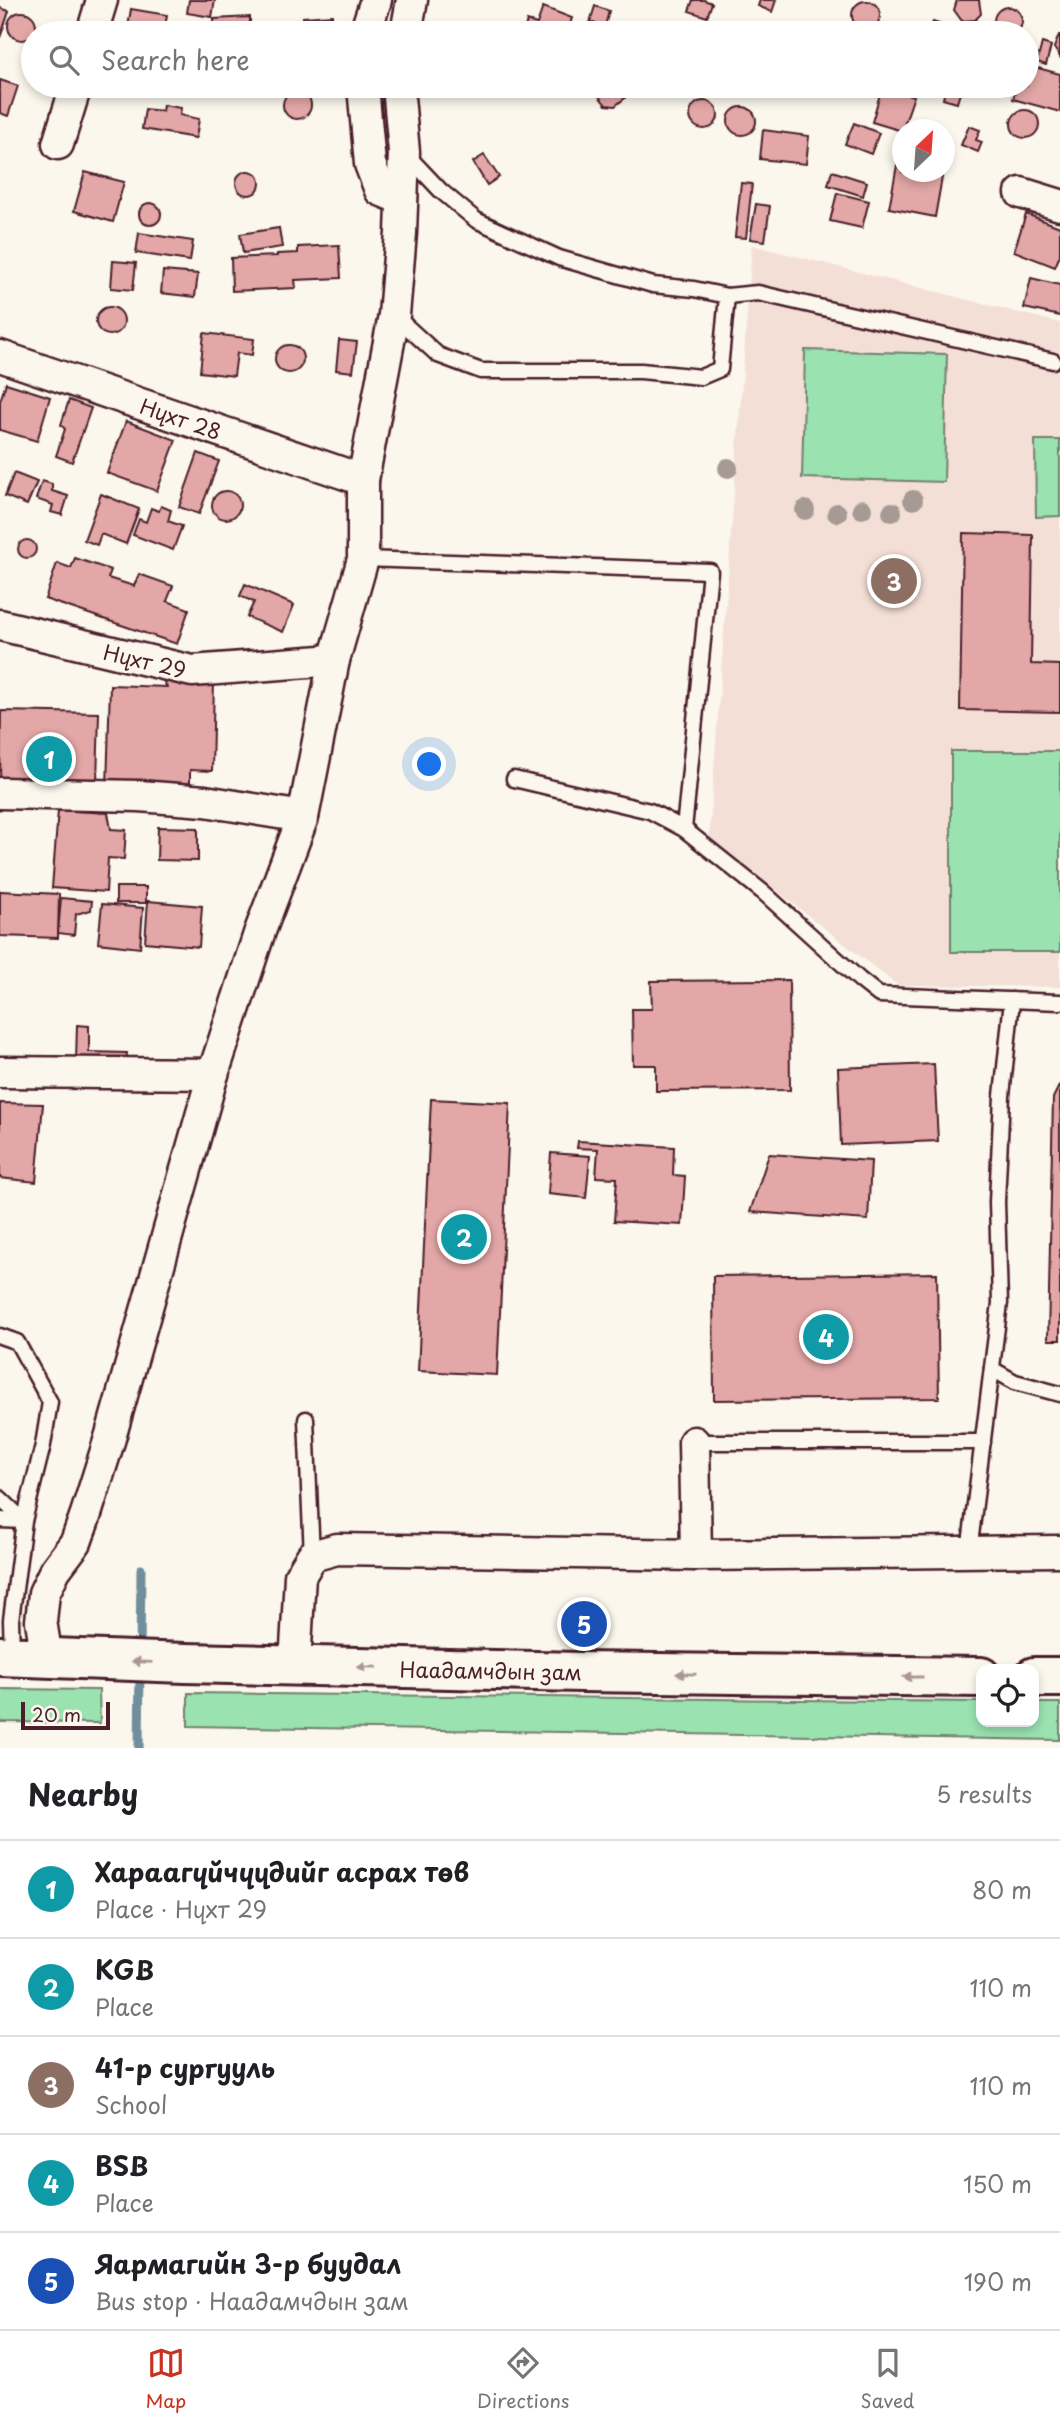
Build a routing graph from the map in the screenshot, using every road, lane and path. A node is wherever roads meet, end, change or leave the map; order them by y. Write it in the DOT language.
graph roads {
  1 [pos="102,0"];
  2 [pos="376,0"];
  3 [pos="412,0"];
  4 [pos="96,21"];
  5 [pos="369,21"];
  6 [pos="408,21"];
  7 [pos="72,98"];
  8 [pos="364,98"];
  9 [pos="399,98"];
  10 [pos="58,144"];
  11 [pos="404,152"];
  12 [pos="1021,193"];
  13 [pos="402,198"];
  14 [pos="1060,205"];
  15 [pos="727,296"];
  16 [pos="394,315"];
  17 [pos="0,356"];
  18 [pos="1054,361"];
  19 [pos="363,480"];
  20 [pos="363,559"];
  21 [pos="0,625"];
  22 [pos="334,660"];
  23 [pos="514,779"];
  24 [pos="0,793"];
  25 [pos="303,817"];
  26 [pos="684,829"];
  27 [pos="1012,1000"];
  28 [pos="1060,1002"];
  29 [pos="0,1072"];
  30 [pos="213,1074"];
  31 [pos="0,1336"];
  32 [pos="992,1369"];
  33 [pos="1060,1394"];
  34 [pos="306,1419"];
  35 [pos="694,1442"];
  36 [pos="983,1442"];
  37 [pos="0,1498"];
  38 [pos="0,1520"];
  39 [pos="24,1521"];
  40 [pos="1060,1551"];
  41 [pos="969,1552"];
  42 [pos="696,1555"];
  43 [pos="312,1556"];
  44 [pos="20,1656"];
  45 [pos="295,1665"];
  46 [pos="976,1677"];
  47 [pos="1039,1677"];
  48 [pos="1060,1677"];
  1 -- 4 [label="street"];
  2 -- 5 [label="street"];
  3 -- 6 [label="street"];
  7 -- 10 [label="street"];
  8 -- 13 [label="street"];
  9 -- 11 [label="street"];
  11 -- 13 [label="street"];
  11 -- 15 [label="lane"];
  12 -- 14 [label="street"];
  13 -- 16 [label="street"];
  15 -- 16 [label="lane"];
  15 -- 18 [label="lane"];
  16 -- 19 [label="street"];
  17 -- 19 [label="street, Нүхт 28"];
  19 -- 20 [label="street"];
  20 -- 22 [label="street"];
  20 -- 26 [label="lane"];
  21 -- 22 [label="street, Нүхт 29"];
  22 -- 25 [label="street"];
  23 -- 26 [label="lane"];
  24 -- 25 [label="street"];
  25 -- 30 [label="street"];
  26 -- 27 [label="lane"];
  27 -- 28 [label="lane"];
  27 -- 32 [label="lane"];
  29 -- 30 [label="street"];
  30 -- 44 [label="street"];
  31 -- 39 [label="lane"];
  32 -- 33 [label="lane"];
  32 -- 36 [label="lane"];
  34 -- 43 [label="lane"];
  35 -- 36 [label="lane"];
  35 -- 42 [label="street"];
  36 -- 41 [label="lane"];
  37 -- 39 [label="lane"];
  38 -- 39 [label="lane"];
  39 -- 44 [label="lane"];
  40 -- 41 [label="street"];
  41 -- 42 [label="street"];
  42 -- 43 [label="street"];
  43 -- 45 [label="street"];
  45 -- 44 [label="highway, Наадамчдын зам, one-way"];
  46 -- 45 [label="highway, Наадамчдын зам, one-way"];
  47 -- 48 [label="highway"];
}
